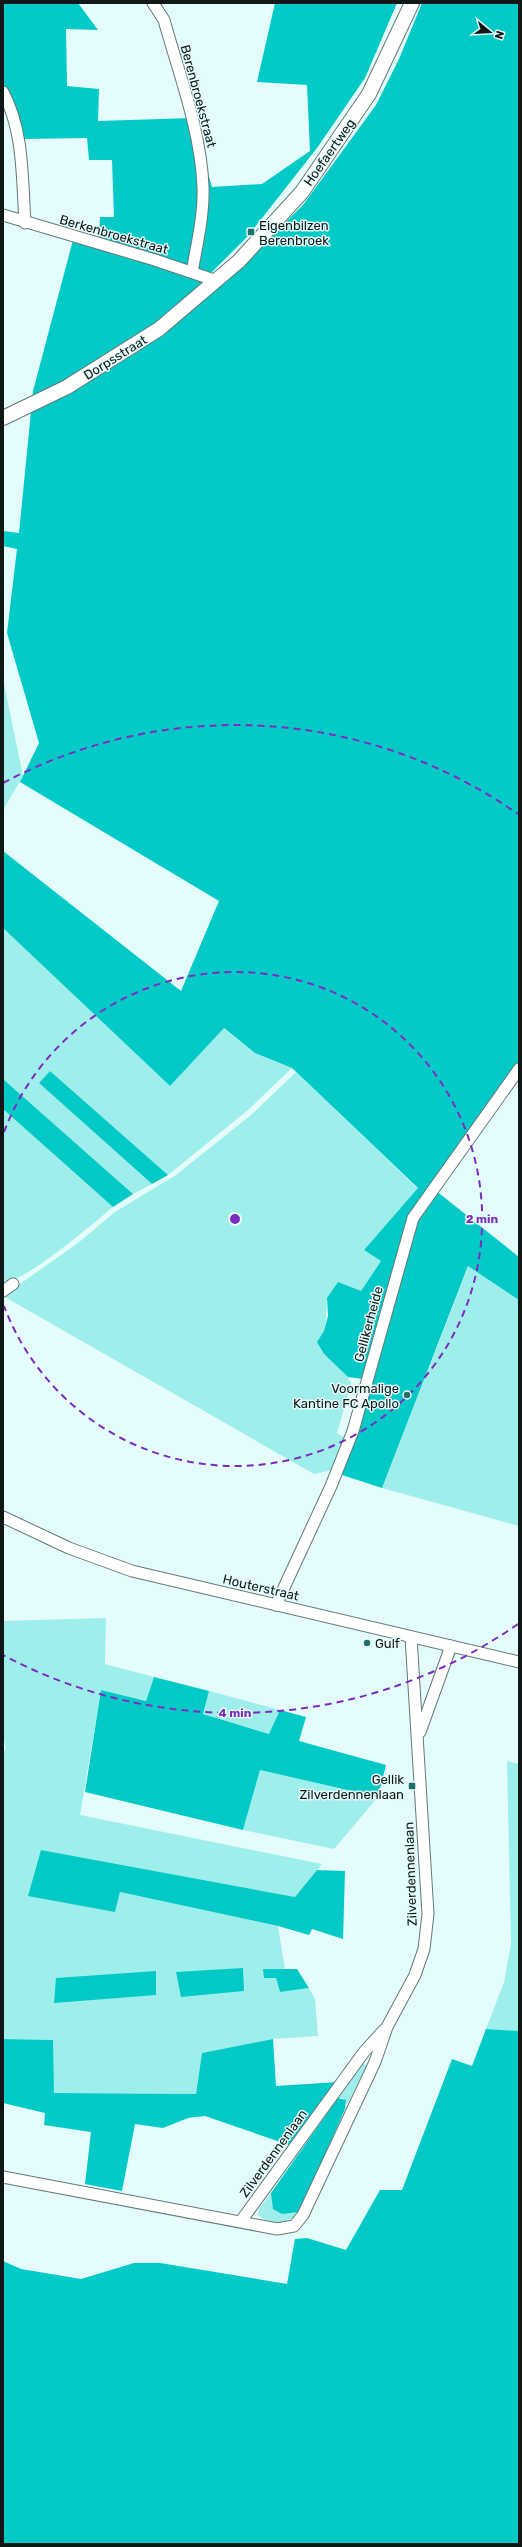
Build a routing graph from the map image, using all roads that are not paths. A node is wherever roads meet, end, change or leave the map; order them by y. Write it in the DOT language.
graph roads {
  1 [pos="153,3"];
  2 [pos="412,3"];
  3 [pos="3,92"];
  4 [pos="3,215"];
  5 [pos="25,223"];
  6 [pos="192,272"];
  7 [pos="218,281"];
  8 [pos="3,418"];
  9 [pos="519,1068"];
  10 [pos="13,1284"];
  11 [pos="3,1291"];
  12 [pos="3,1517"];
  13 [pos="276,1605"];
  14 [pos="411,1637"];
  15 [pos="451,1646"];
  16 [pos="519,1662"];
  17 [pos="418,1736"];
  18 [pos="387,2027"];
  19 [pos="3,2177"];
  20 [pos="241,2221"];
  1 -- 6 [label="street, Berenbroekstraat"];
  2 -- 7 [label="street, Hoefaertweg"];
  3 -- 5 [label="street"];
  4 -- 5 [label="street, Berkenbroekstraat"];
  5 -- 6 [label="street, Berkenbroekstraat"];
  6 -- 7 [label="street, Berkenbroekstraat"];
  7 -- 8 [label="street, Dorpsstraat"];
  9 -- 13 [label="street, Gellikerheide"];
  10 -- 11 [label="street"];
  12 -- 13 [label="street, Houterstraat"];
  13 -- 14 [label="street, Houterstraat"];
  14 -- 15 [label="street, Houterstraat"];
  14 -- 17 [label="street, Zilverdennenlaan"];
  15 -- 16 [label="street, Houterstraat"];
  15 -- 17 [label="street, Zilverdennenlaan"];
  17 -- 18 [label="street, Zilverdennenlaan"];
  18 -- 20 [label="street, Zilverdennenlaan"];
  18 -- 20 [label="street, Zilverdennenlaan"];
  19 -- 20 [label="street, Zilverdennenlaan"];
}
